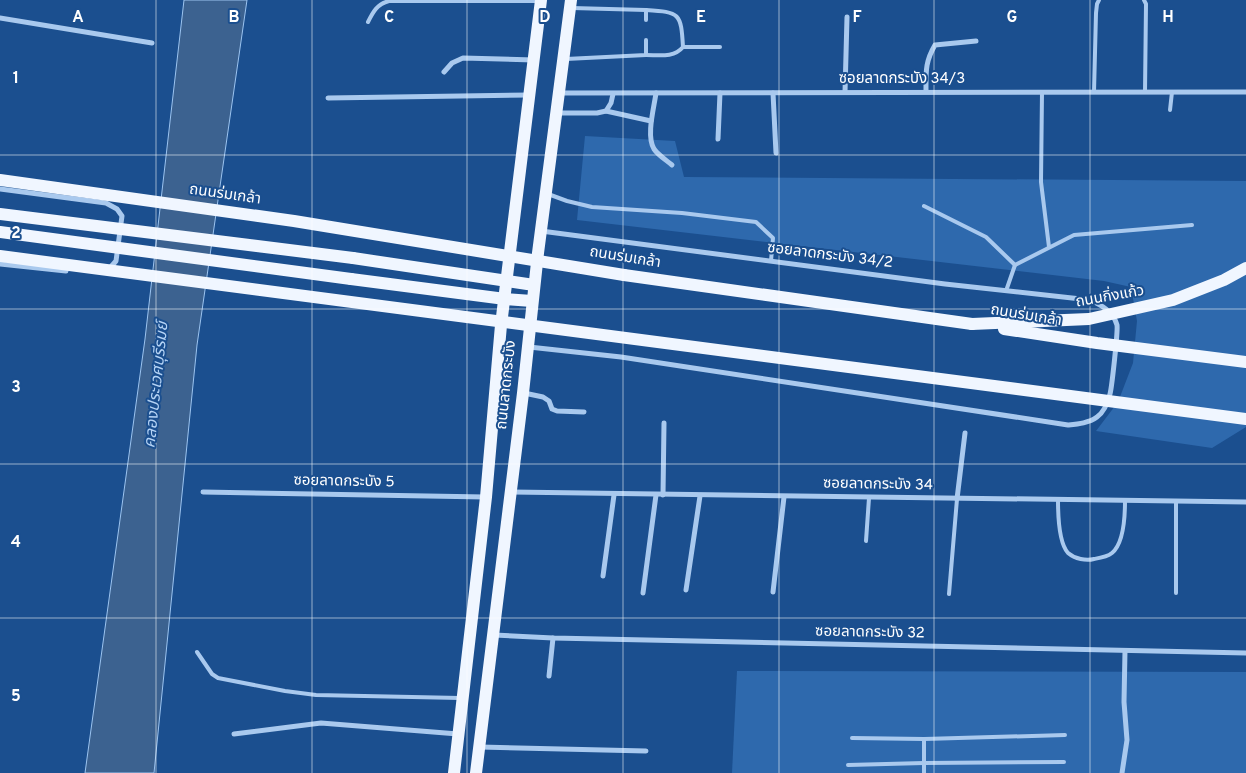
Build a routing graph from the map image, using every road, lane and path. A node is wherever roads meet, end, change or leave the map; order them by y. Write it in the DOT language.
graph roads {
  1 [pos="1099,0"];
  2 [pos="1144,0"];
  3 [pos="382,1"];
  4 [pos="541,1"];
  5 [pos="570,4"];
  6 [pos="646,10"];
  7 [pos="847,17"];
  8 [pos="0,18"];
  9 [pos="646,20"];
  10 [pos="368,22"];
  11 [pos="646,40"];
  12 [pos="976,41"];
  13 [pos="152,43"];
  14 [pos="683,47"];
  15 [pos="720,47"];
  16 [pos="646,55"];
  17 [pos="563,59"];
  18 [pos="534,60"];
  19 [pos="444,72"];
  20 [pos="773,92"];
  21 [pos="845,92"];
  22 [pos="926,92"];
  23 [pos="1042,92"];
  24 [pos="1094,92"];
  25 [pos="1145,92"];
  26 [pos="1172,92"];
  27 [pos="1246,92"];
  28 [pos="558,93"];
  29 [pos="656,93"];
  30 [pos="720,93"];
  31 [pos="613,94"];
  32 [pos="530,95"];
  33 [pos="328,98"];
  34 [pos="1170,110"];
  35 [pos="606,111"];
  36 [pos="556,113"];
  37 [pos="651,121"];
  38 [pos="718,139"];
  39 [pos="776,153"];
  40 [pos="672,165"];
  41 [pos="0,180"];
  42 [pos="0,189"];
  43 [pos="545,194"];
  44 [pos="924,206"];
  45 [pos="0,214"];
  46 [pos="1192,225"];
  47 [pos="541,231"];
  48 [pos="0,232"];
  49 [pos="1049,247"];
  50 [pos="0,256"];
  51 [pos="771,261"];
  52 [pos="0,264"];
  53 [pos="1015,265"];
  54 [pos="1246,268"];
  55 [pos="508,281"];
  56 [pos="534,285"];
  57 [pos="1006,291"];
  58 [pos="505,299"];
  59 [pos="532,301"];
  60 [pos="972,324"];
  61 [pos="528,347"];
  62 [pos="1246,362"];
  63 [pos="523,393"];
  64 [pos="584,412"];
  65 [pos="1246,419"];
  66 [pos="664,422"];
  67 [pos="965,433"];
  68 [pos="203,492"];
  69 [pos="510,492"];
  70 [pos="614,495"];
  71 [pos="656,495"];
  72 [pos="663,495"];
  73 [pos="700,496"];
  74 [pos="486,497"];
  75 [pos="784,497"];
  76 [pos="869,498"];
  77 [pos="957,499"];
  78 [pos="1058,500"];
  79 [pos="1125,501"];
  80 [pos="1176,501"];
  81 [pos="1246,502"];
  82 [pos="866,540"];
  83 [pos="602,576"];
  84 [pos="686,590"];
  85 [pos="773,592"];
  86 [pos="1176,592"];
  87 [pos="643,593"];
  88 [pos="949,594"];
  89 [pos="493,635"];
  90 [pos="553,638"];
  91 [pos="1125,651"];
  92 [pos="197,652"];
  93 [pos="1246,653"];
  94 [pos="549,676"];
  95 [pos="462,698"];
  96 [pos="234,734"];
  97 [pos="459,734"];
  98 [pos="1066,735"];
  99 [pos="852,738"];
  100 [pos="924,739"];
  101 [pos="479,747"];
  102 [pos="646,751"];
  103 [pos="1064,762"];
  104 [pos="924,763"];
  105 [pos="848,765"];
  106 [pos="454,773"];
  107 [pos="476,773"];
  108 [pos="924,773"];
  109 [pos="1122,773"];
  1 -- 24 [label="lane"];
  2 -- 25 [label="lane"];
  3 -- 4 [label="lane"];
  3 -- 10 [label="lane"];
  4 -- 18 [label="main road, ถนนลาดกระบัง"];
  5 -- 6 [label="lane"];
  5 -- 17 [label="main road, ถนนลาดกระบัง"];
  6 -- 9 [label="lane"];
  6 -- 14 [label="lane"];
  7 -- 21 [label="street"];
  8 -- 13 [label="street"];
  11 -- 16 [label="lane"];
  12 -- 22 [label="street"];
  14 -- 15 [label="lane"];
  14 -- 16 [label="lane"];
  16 -- 17 [label="lane"];
  17 -- 28 [label="main road, ถนนลาดกระบัง"];
  18 -- 19 [label="street"];
  18 -- 32 [label="main road, ถนนลาดกระบัง"];
  20 -- 21 [label="street, ซอยลาดกระบัง 34/3"];
  20 -- 30 [label="street, ซอยลาดกระบัง 34/3"];
  20 -- 39 [label="street"];
  21 -- 22 [label="street, ซอยลาดกระบัง 34/3"];
  22 -- 23 [label="street, ซอยลาดกระบัง 34/3"];
  23 -- 24 [label="street, ซอยลาดกระบัง 34/3"];
  23 -- 49 [label="lane"];
  24 -- 25 [label="street, ซอยลาดกระบัง 34/3"];
  25 -- 26 [label="street, ซอยลาดกระบัง 34/3"];
  26 -- 27 [label="street, ซอยลาดกระบัง 34/3"];
  26 -- 34 [label="lane"];
  28 -- 31 [label="street, ซอยลาดกระบัง 34/3"];
  28 -- 36 [label="main road, ถนนลาดกระบัง"];
  29 -- 30 [label="street, ซอยลาดกระบัง 34/3"];
  29 -- 31 [label="street, ซอยลาดกระบัง 34/3"];
  29 -- 37 [label="street"];
  30 -- 38 [label="street"];
  31 -- 35 [label="street"];
  32 -- 33 [label="street"];
  32 -- 55 [label="main road, ถนนลาดกระบัง"];
  35 -- 36 [label="street"];
  35 -- 37 [label="street"];
  36 -- 43 [label="main road, ถนนลาดกระบัง"];
  37 -- 40 [label="street"];
  41 -- 60 [label="main road, ถนนร่มเกล้า, bridge"];
  42 -- 52 [label="street"];
  43 -- 47 [label="main road, ถนนลาดกระบัง"];
  43 -- 51 [label="lane"];
  44 -- 53 [label="lane"];
  45 -- 55 [label="main road, bridge"];
  46 -- 49 [label="lane"];
  47 -- 51 [label="street, ซอยลาดกระบัง 34/2"];
  47 -- 56 [label="main road, ถนนลาดกระบัง"];
  48 -- 58 [label="main road, bridge"];
  49 -- 53 [label="lane"];
  50 -- 65 [label="main road, bridge"];
  51 -- 57 [label="street, ซอยลาดกระบัง 34/2"];
  53 -- 57 [label="lane"];
  54 -- 60 [label="main road, ถนนกิ่งแก้ว, bridge"];
  55 -- 56 [label="main road"];
  55 -- 58 [label="main road, ถนนลาดกระบัง"];
  56 -- 59 [label="main road, ถนนลาดกระบัง"];
  57 -- 61 [label="street, ซอยลาดกระบัง 34/2"];
  58 -- 59 [label="main road"];
  58 -- 74 [label="main road, ถนนลาดกระบัง"];
  59 -- 61 [label="main road, ถนนลาดกระบัง"];
  60 -- 62 [label="main road, ถนนร่มเกล้า, bridge"];
  61 -- 63 [label="main road, ถนนลาดกระบัง"];
  63 -- 64 [label="street"];
  63 -- 69 [label="main road, ถนนลาดกระบัง"];
  66 -- 72 [label="street"];
  67 -- 77 [label="street"];
  68 -- 74 [label="street, ซอยลาดกระบัง 5"];
  69 -- 70 [label="street, ซอยลาดกระบัง 34"];
  69 -- 89 [label="main road, ถนนลาดกระบัง"];
  70 -- 71 [label="street, ซอยลาดกระบัง 34"];
  70 -- 83 [label="street"];
  71 -- 72 [label="street, ซอยลาดกระบัง 34"];
  71 -- 87 [label="street"];
  72 -- 73 [label="street, ซอยลาดกระบัง 34"];
  73 -- 75 [label="street, ซอยลาดกระบัง 34"];
  73 -- 84 [label="street"];
  74 -- 95 [label="main road, ถนนลาดกระบัง"];
  75 -- 76 [label="street, ซอยลาดกระบัง 34"];
  75 -- 85 [label="street"];
  76 -- 77 [label="street, ซอยลาดกระบัง 34"];
  76 -- 82 [label="lane"];
  77 -- 78 [label="street, ซอยลาดกระบัง 34"];
  77 -- 88 [label="lane"];
  78 -- 79 [label="street, ซอยลาดกระบัง 34"];
  78 -- 79 [label="lane"];
  79 -- 80 [label="street, ซอยลาดกระบัง 34"];
  80 -- 81 [label="street, ซอยลาดกระบัง 34"];
  80 -- 86 [label="lane"];
  89 -- 90 [label="street, ซอยลาดกระบัง 32"];
  89 -- 101 [label="main road, ถนนลาดกระบัง"];
  90 -- 91 [label="street, ซอยลาดกระบัง 32"];
  90 -- 94 [label="street"];
  91 -- 93 [label="street, ซอยลาดกระบัง 32"];
  91 -- 109 [label="street"];
  92 -- 95 [label="lane"];
  95 -- 97 [label="main road, ถนนลาดกระบัง"];
  96 -- 97 [label="street"];
  97 -- 106 [label="main road, ถนนลาดกระบัง"];
  98 -- 100 [label="lane"];
  99 -- 100 [label="lane"];
  100 -- 104 [label="lane"];
  101 -- 102 [label="street"];
  101 -- 107 [label="main road, ถนนลาดกระบัง"];
  103 -- 104 [label="lane"];
  104 -- 105 [label="lane"];
  104 -- 108 [label="lane"];
}
